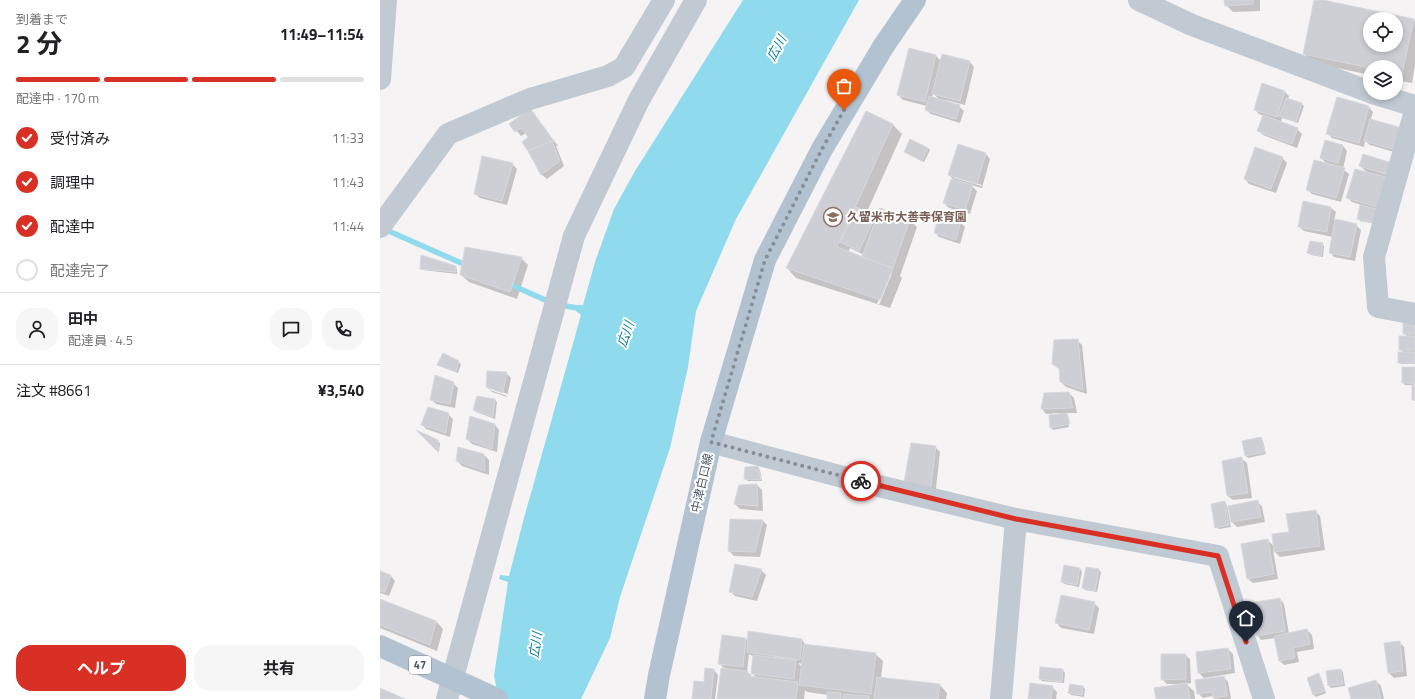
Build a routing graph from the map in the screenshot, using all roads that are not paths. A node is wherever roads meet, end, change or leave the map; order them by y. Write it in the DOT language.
graph roads {
  1 [pos="386,0"];
  2 [pos="664,0"];
  3 [pos="696,0"];
  4 [pos="915,0"];
  5 [pos="1139,0"];
  6 [pos="380,79"];
  7 [pos="1363,90"];
  8 [pos="1395,100"];
  9 [pos="1415,106"];
  10 [pos="1415,111"];
  11 [pos="380,227"];
  12 [pos="1415,314"];
  13 [pos="711,442"];
  14 [pos="1016,519"];
  15 [pos="380,646"];
  16 [pos="453,687"];
  17 [pos="497,699"];
  18 [pos="655,699"];
  19 [pos="1001,699"];
  20 [pos="1264,699"];
  1 -- 6 [label="street"];
  2 -- 11 [label="street"];
  3 -- 16 [label="street"];
  4 -- 13 [label="main road, 中津白口線"];
  5 -- 7 [label="street"];
  8 -- 9 [label="street"];
  10 -- 12 [label="street"];
  13 -- 14 [label="street"];
  13 -- 18 [label="main road, 中津白口線"];
  14 -- 19 [label="street"];
  14 -- 20 [label="street"];
  15 -- 16 [label="main road, 47"];
  16 -- 17 [label="main road, 47"];
}
